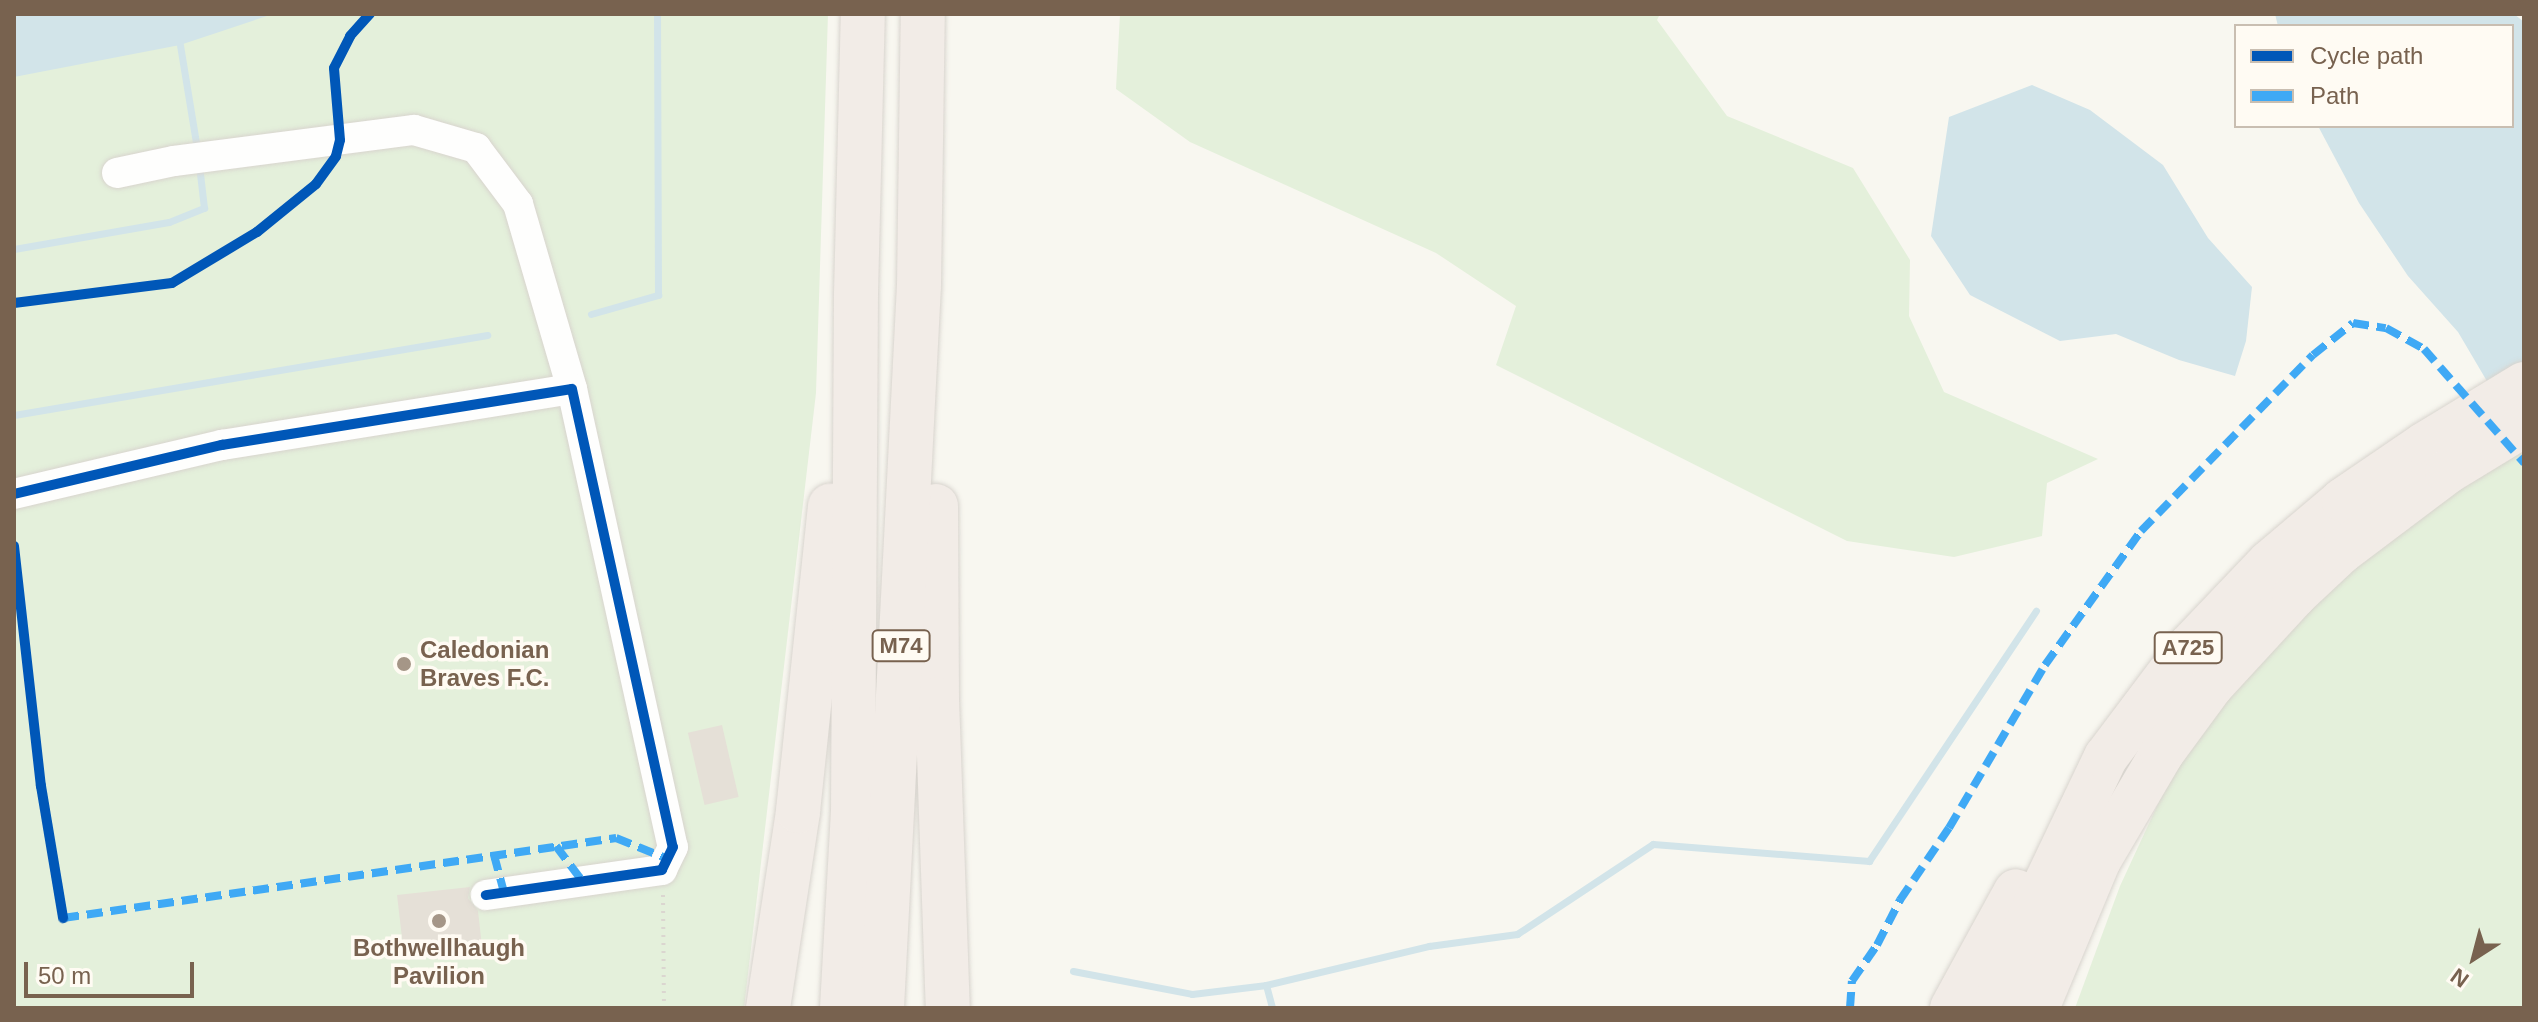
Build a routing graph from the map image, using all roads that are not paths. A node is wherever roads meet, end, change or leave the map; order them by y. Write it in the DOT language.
graph roads {
  1 [pos="863,14"];
  2 [pos="923,14"];
  3 [pos="117,173"];
  4 [pos="919,285"];
  5 [pos="856,294"];
  6 [pos="2524,384"];
  7 [pos="572,389"];
  8 [pos="2524,425"];
  9 [pos="2436,458"];
  10 [pos="14,494"];
  11 [pos="2106,757"];
  12 [pos="2099,860"];
  13 [pos="486,895"];
  14 [pos="768,1008"];
  15 [pos="842,1008"];
  16 [pos="882,1008"];
  17 [pos="948,1008"];
  18 [pos="1952,1008"];
  19 [pos="1994,1008"];
  20 [pos="2037,1008"];
  21 [pos="2060,1008"];
  1 -- 5 [label="highway, M74"];
  2 -- 4 [label="highway, M74"];
  3 -- 7 [label="street"];
  4 -- 16 [label="highway, M74"];
  4 -- 17 [label="highway"];
  5 -- 14 [label="highway"];
  5 -- 15 [label="highway, M74"];
  6 -- 9 [label="highway, A725"];
  7 -- 10 [label="street"];
  7 -- 13 [label="street"];
  8 -- 9 [label="highway, A725"];
  9 -- 11 [label="highway, A725"];
  9 -- 12 [label="highway, A725"];
  11 -- 18 [label="highway, A725"];
  11 -- 19 [label="highway, A725"];
  12 -- 20 [label="highway, A725"];
  12 -- 21 [label="highway"];
}
